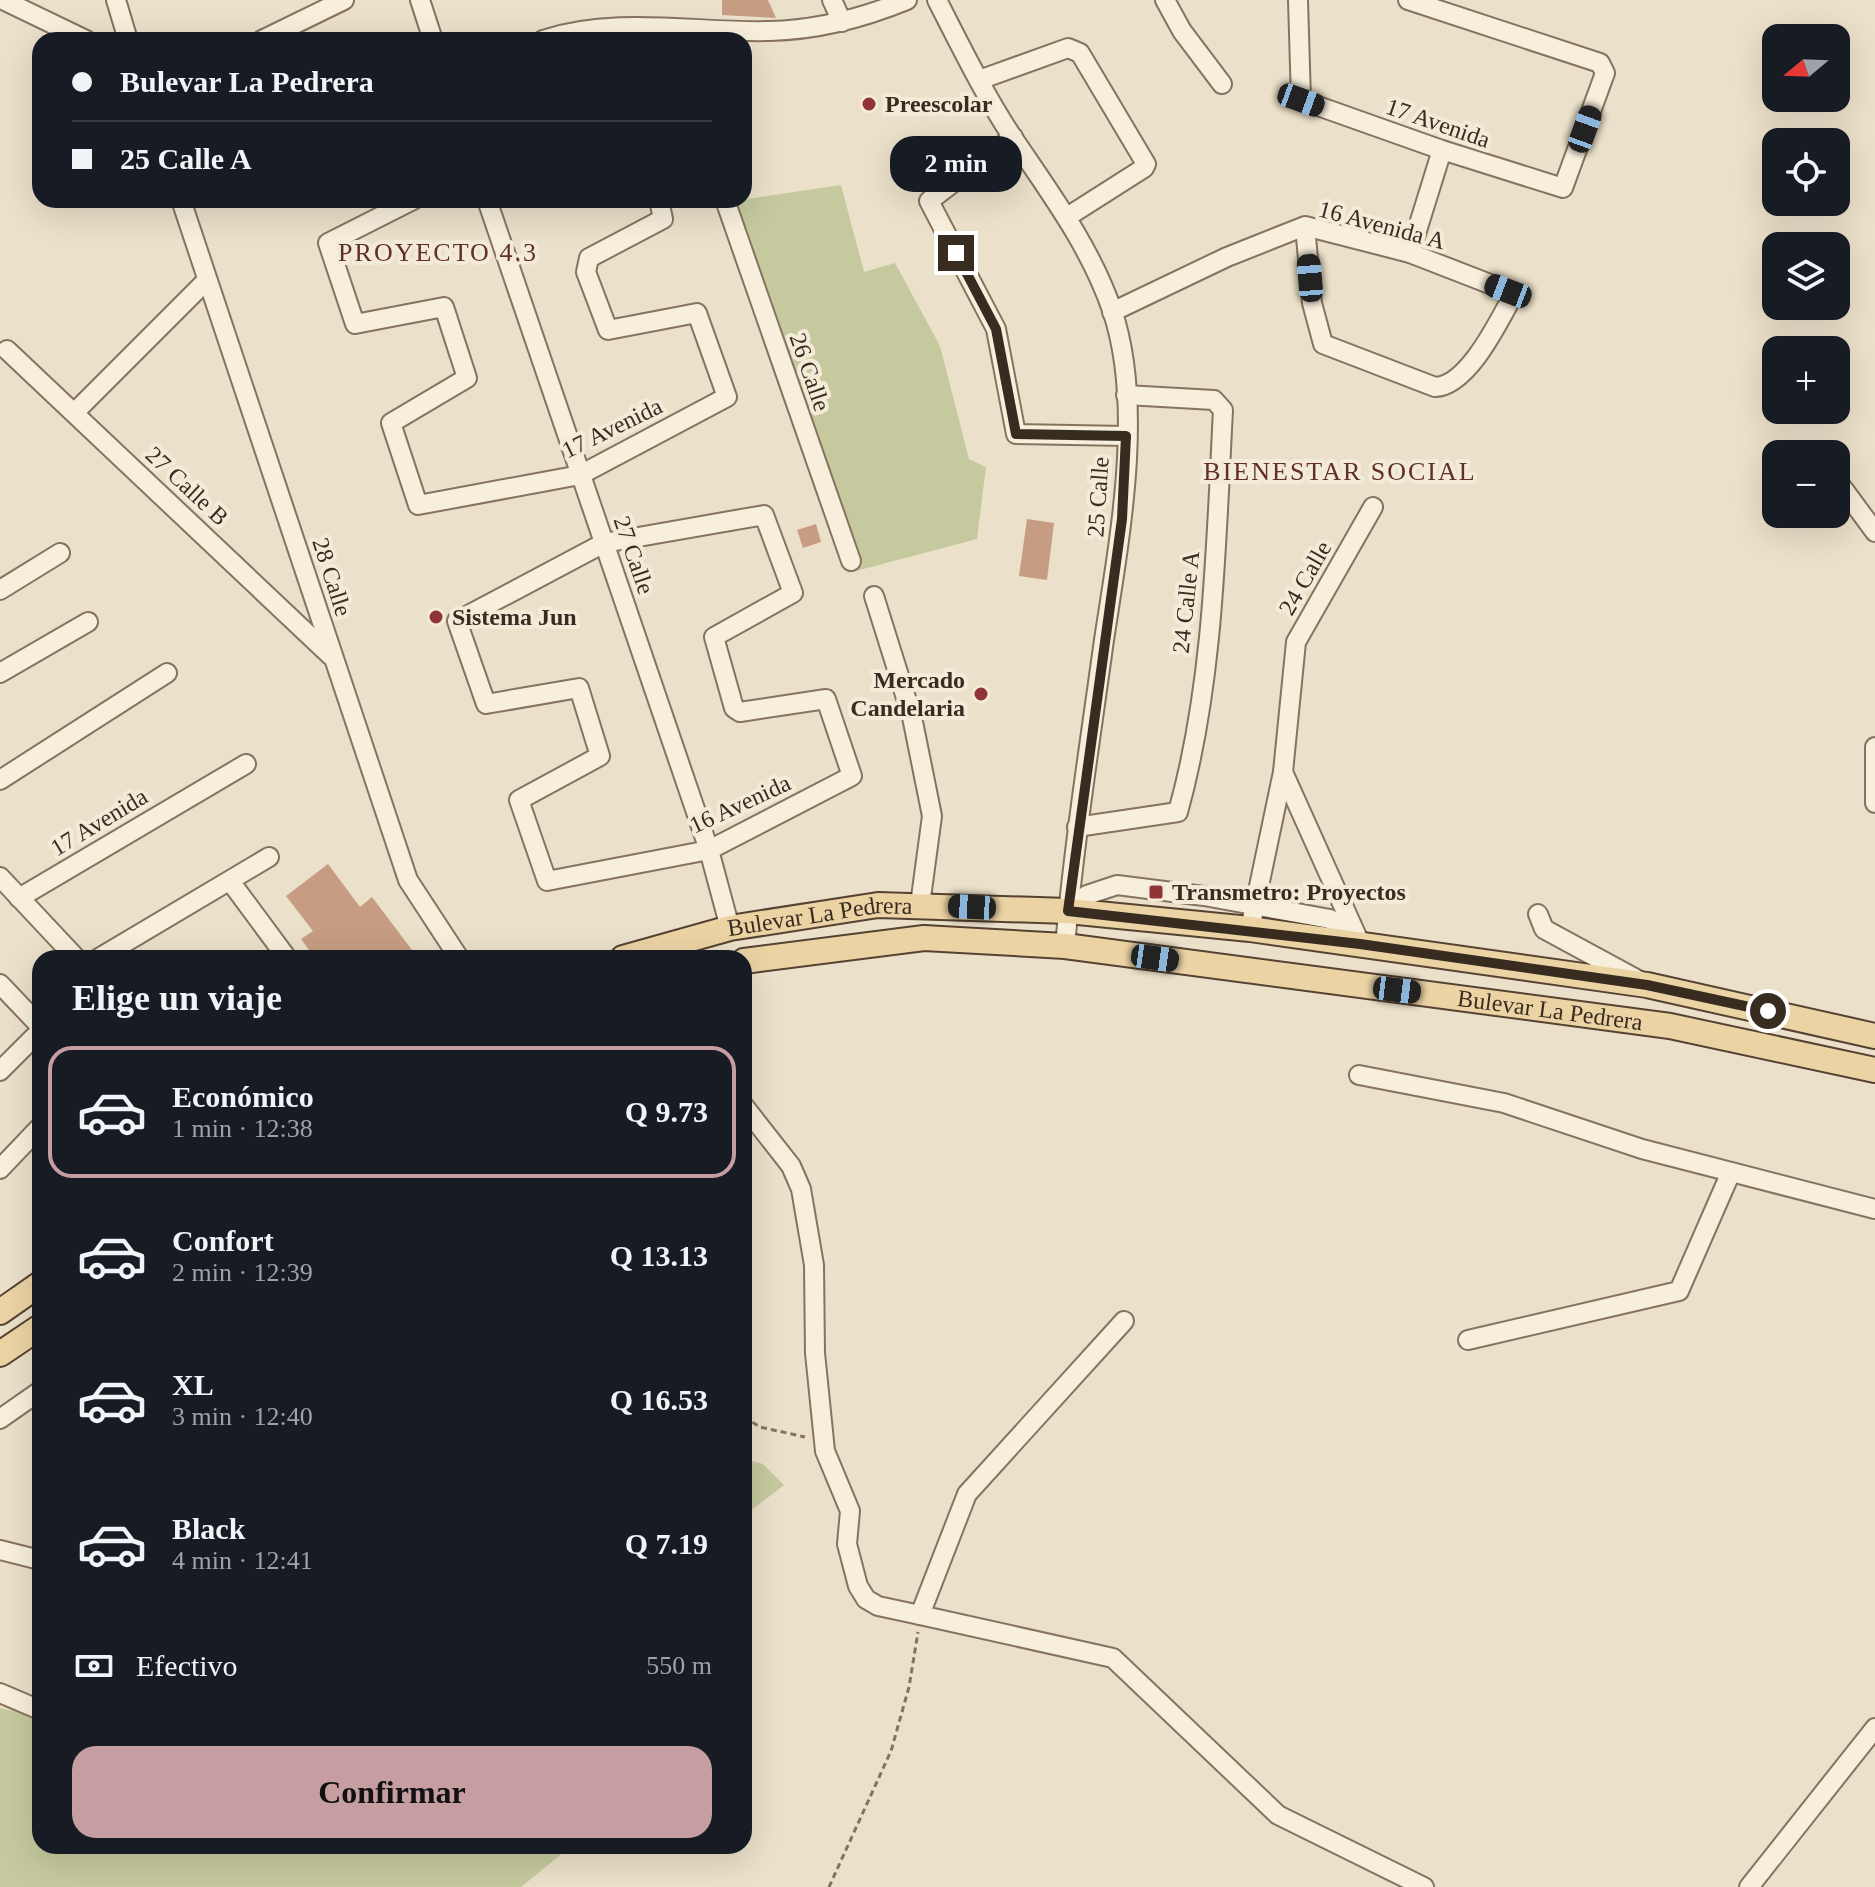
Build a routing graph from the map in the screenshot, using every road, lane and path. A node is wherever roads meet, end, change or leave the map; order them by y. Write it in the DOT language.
graph roads {
  1 [pos="3,0"];
  2 [pos="116,0"];
  3 [pos="344,0"];
  4 [pos="420,0"];
  5 [pos="832,0"];
  6 [pos="907,0"];
  7 [pos="937,0"];
  8 [pos="1165,0"];
  9 [pos="1298,0"];
  10 [pos="1408,0"];
  11 [pos="842,22"];
  12 [pos="69,32"];
  13 [pos="126,32"];
  14 [pos="276,32"];
  15 [pos="430,32"];
  16 [pos="584,32"];
  17 [pos="646,32"];
  18 [pos="737,32"];
  19 [pos="979,80"];
  20 [pos="1222,84"];
  21 [pos="1013,137"];
  22 [pos="1442,150"];
  23 [pos="184,208"];
  24 [pos="397,208"];
  25 [pos="490,208"];
  26 [pos="728,208"];
  27 [pos="661,209"];
  28 [pos="1067,217"];
  29 [pos="1305,226"];
  30 [pos="1410,253"];
  31 [pos="207,280"];
  32 [pos="1112,312"];
  33 [pos="7,350"];
  34 [pos="1126,395"];
  35 [pos="74,413"];
  36 [pos="1126,436"];
  37 [pos="580,475"];
  38 [pos="1850,498"];
  39 [pos="1373,507"];
  40 [pos="1875,532"];
  41 [pos="604,543"];
  42 [pos="60,553"];
  43 [pos="851,561"];
  44 [pos="0,590"];
  45 [pos="874,596"];
  46 [pos="88,622"];
  47 [pos="333,658"];
  48 [pos="0,673"];
  49 [pos="167,673"];
  50 [pos="1875,747"];
  51 [pos="246,764"];
  52 [pos="1283,772"];
  53 [pos="0,780"];
  54 [pos="1875,803"];
  55 [pos="1077,827"];
  56 [pos="709,850"];
  57 [pos="269,857"];
  58 [pos="0,877"];
  59 [pos="230,881"];
  60 [pos="19,898"];
  61 [pos="1255,904"];
  62 [pos="920,905"];
  63 [pos="1068,911"];
  64 [pos="1538,914"];
  65 [pos="730,928"];
  66 [pos="1250,929"];
  67 [pos="1360,944"];
  68 [pos="1065,946"];
  69 [pos="68,950"];
  70 [pos="113,950"];
  71 [pos="281,950"];
  72 [pos="454,950"];
  73 [pos="652,950"];
  74 [pos="752,960"];
  75 [pos="0,984"];
  76 [pos="1647,985"];
  77 [pos="32,1020"];
  78 [pos="1875,1036"];
  79 [pos="32,1037"];
  80 [pos="1875,1070"];
  81 [pos="0,1071"];
  82 [pos="1359,1075"];
  83 [pos="752,1116"];
  84 [pos="32,1135"];
  85 [pos="0,1169"];
  86 [pos="1731,1172"];
  87 [pos="1875,1209"];
  88 [pos="32,1290"];
  89 [pos="0,1312"];
  90 [pos="1124,1321"];
  91 [pos="32,1332"];
  92 [pos="1468,1340"];
  93 [pos="0,1354"];
  94 [pos="32,1397"];
  95 [pos="0,1419"];
  96 [pos="752,1422"];
  97 [pos="825,1441"];
  98 [pos="0,1550"];
  99 [pos="32,1558"];
  100 [pos="920,1615"];
  101 [pos="0,1693"];
  102 [pos="32,1707"];
  103 [pos="1875,1728"];
  104 [pos="829,1887"];
  105 [pos="1424,1887"];
  106 [pos="1749,1887"];
  1 -- 12 [label="street"];
  2 -- 13 [label="street"];
  3 -- 14 [label="street"];
  4 -- 15 [label="street"];
  5 -- 11 [label="street"];
  6 -- 11 [label="street"];
  7 -- 19 [label="street, 25 Calle"];
  8 -- 20 [label="street"];
  9 -- 22 [label="street, 17 Avenida"];
  10 -- 22 [label="street, 17 Avenida"];
  11 -- 18 [label="street"];
  16 -- 17 [label="street"];
  19 -- 21 [label="street, 25 Calle"];
  19 -- 28 [label="street"];
  21 -- 28 [label="street, 25 Calle"];
  21 -- 36 [label="street"];
  22 -- 30 [label="street"];
  23 -- 31 [label="street, 28 Calle"];
  24 -- 37 [label="street, 17 Avenida"];
  25 -- 37 [label="street, 27 Calle"];
  26 -- 43 [label="street, 26 Calle"];
  27 -- 37 [label="street, 17 Avenida"];
  28 -- 32 [label="street, 25 Calle"];
  29 -- 30 [label="street, 16 Avenida A"];
  29 -- 30 [label="street, 16 Avenida A"];
  29 -- 32 [label="street, 16 Avenida A"];
  31 -- 35 [label="street"];
  31 -- 47 [label="street, 28 Calle"];
  32 -- 34 [label="street, 25 Calle"];
  33 -- 35 [label="street, 27 Calle B"];
  34 -- 36 [label="street, 25 Calle"];
  34 -- 55 [label="street, 24 Calle A"];
  35 -- 47 [label="street, 27 Calle B"];
  36 -- 55 [label="street, 25 Calle"];
  37 -- 41 [label="street, 27 Calle"];
  38 -- 40 [label="street"];
  39 -- 52 [label="street, 24 Calle"];
  41 -- 56 [label="street, 27 Calle"];
  41 -- 56 [label="street, 16 Avenida"];
  41 -- 56 [label="street, 16 Avenida"];
  42 -- 44 [label="street"];
  45 -- 62 [label="street"];
  46 -- 48 [label="street"];
  47 -- 72 [label="street, 28 Calle"];
  49 -- 53 [label="street"];
  50 -- 54 [label="street"];
  51 -- 60 [label="street, 17 Avenida"];
  52 -- 61 [label="street, 24 Calle"];
  52 -- 67 [label="street, 24 Calle"];
  55 -- 63 [label="street, 25 Calle"];
  56 -- 65 [label="street, 27 Calle"];
  57 -- 59 [label="street"];
  58 -- 60 [label="street"];
  59 -- 70 [label="street"];
  59 -- 71 [label="street"];
  60 -- 69 [label="street"];
  61 -- 63 [label="street"];
  61 -- 66 [label="street, 24 Calle"];
  61 -- 67 [label="street"];
  62 -- 63 [label="main road, Bulevar La Pedrera"];
  62 -- 65 [label="main road, Bulevar La Pedrera"];
  63 -- 66 [label="main road, Bulevar La Pedrera"];
  63 -- 68 [label="street, 25 Calle"];
  64 -- 76 [label="street"];
  65 -- 73 [label="main road, Bulevar La Pedrera"];
  66 -- 67 [label="main road, Bulevar La Pedrera"];
  67 -- 76 [label="main road, Bulevar La Pedrera"];
  68 -- 74 [label="main road, Bulevar La Pedrera"];
  68 -- 80 [label="main road, Bulevar La Pedrera"];
  75 -- 77 [label="street"];
  76 -- 78 [label="main road, Bulevar La Pedrera"];
  79 -- 81 [label="street"];
  82 -- 86 [label="street"];
  83 -- 97 [label="street"];
  84 -- 85 [label="street"];
  86 -- 87 [label="street"];
  86 -- 92 [label="street"];
  88 -- 89 [label="main road"];
  90 -- 100 [label="street"];
  91 -- 93 [label="main road"];
  94 -- 95 [label="street"];
  96 -- 97 [label="path"];
  97 -- 100 [label="street"];
  98 -- 99 [label="street"];
  100 -- 104 [label="path"];
  100 -- 105 [label="street"];
  101 -- 102 [label="street"];
  103 -- 106 [label="street"];
}
